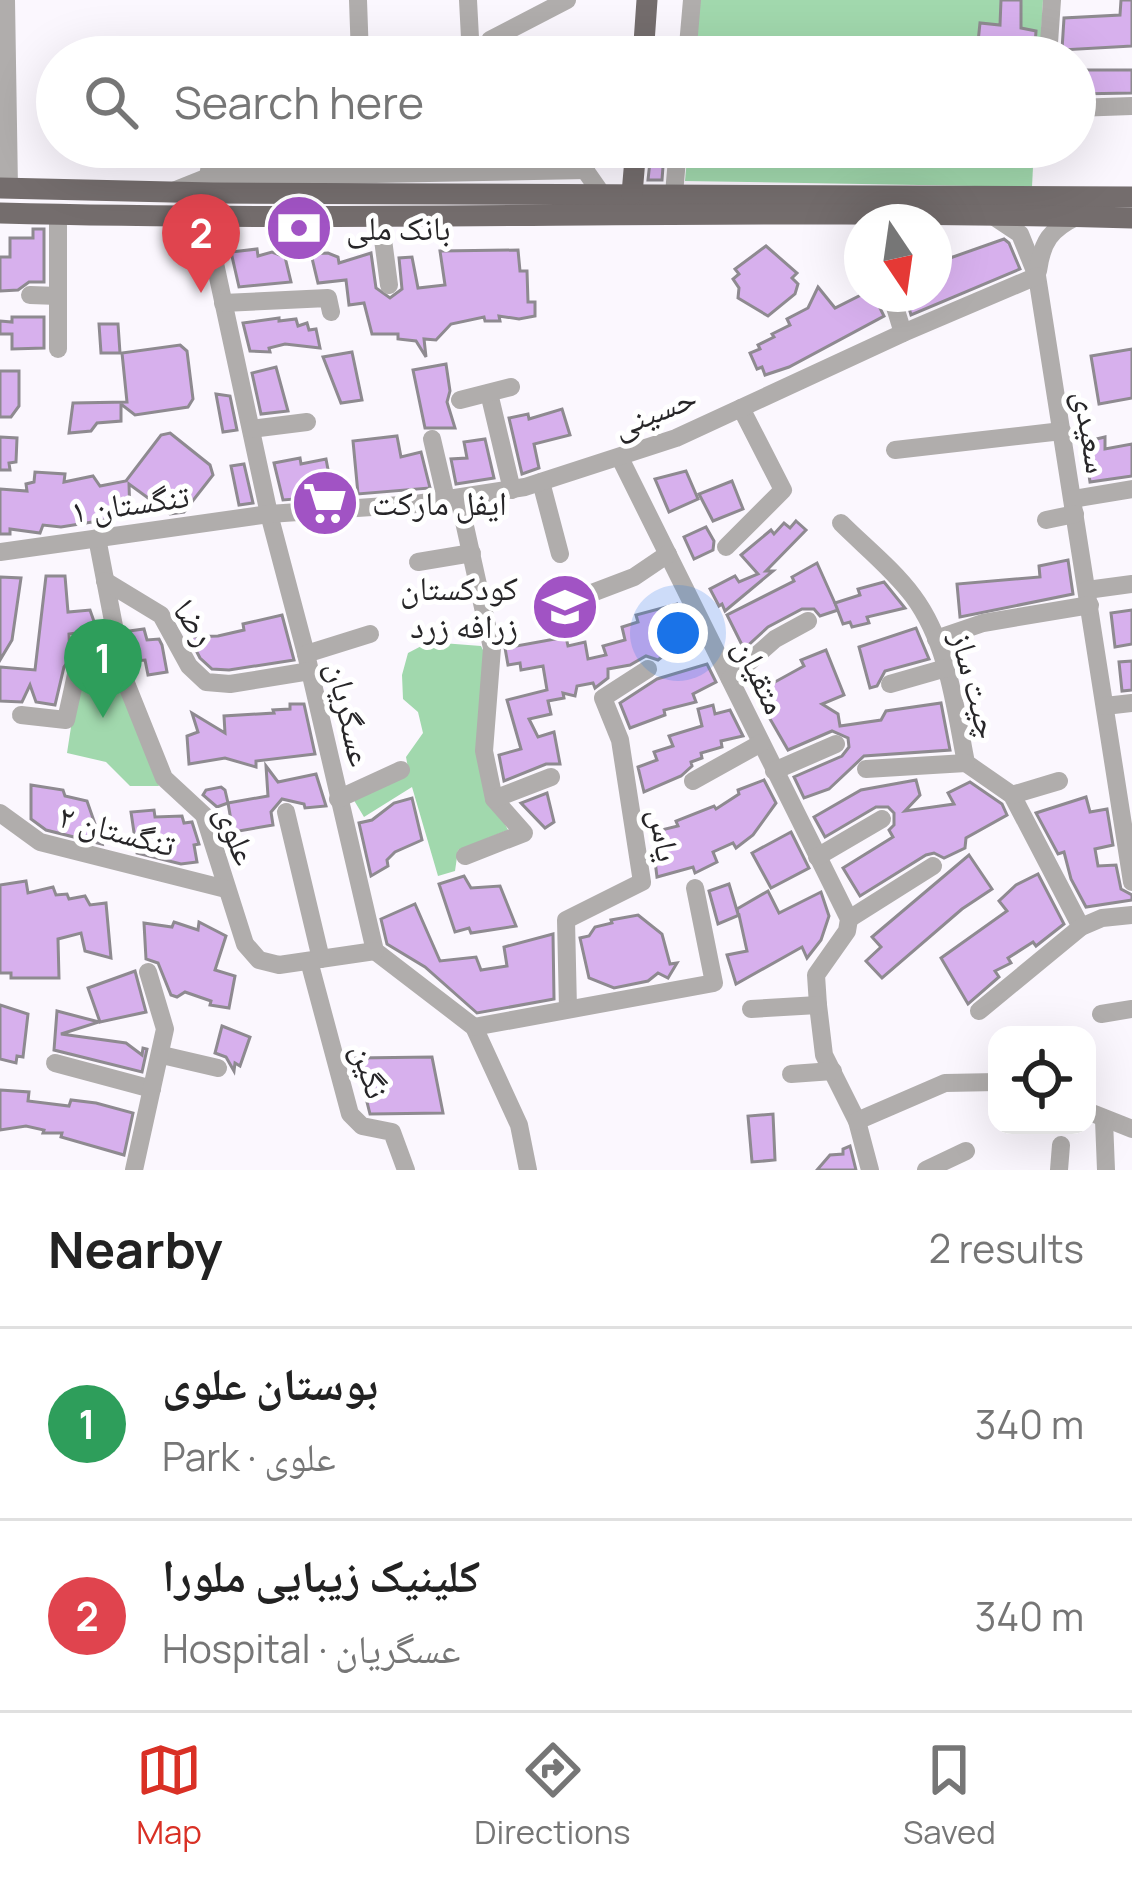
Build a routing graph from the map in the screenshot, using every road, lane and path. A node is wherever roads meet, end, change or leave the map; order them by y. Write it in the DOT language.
graph roads {
  1 [pos="6,0"];
  2 [pos="358,0"];
  3 [pos="468,0"];
  4 [pos="567,0"];
  5 [pos="647,0"];
  6 [pos="692,0"];
  7 [pos="1052,0"];
  8 [pos="470,31"];
  9 [pos="359,36"];
  10 [pos="470,36"];
  11 [pos="481,36"];
  12 [pos="498,36"];
  13 [pos="644,36"];
  14 [pos="689,36"];
  15 [pos="1049,36"];
  16 [pos="1132,106"];
  17 [pos="1096,107"];
  18 [pos="210,168"];
  19 [pos="476,168"];
  20 [pos="634,168"];
  21 [pos="676,168"];
  22 [pos="586,170"];
  23 [pos="476,172"];
  24 [pos="208,177"];
  25 [pos="4,188"];
  26 [pos="170,192"];
  27 [pos="601,193"];
  28 [pos="632,194"];
  29 [pos="674,194"];
  30 [pos="1132,196"];
  31 [pos="0,213"];
  32 [pos="58,215"];
  33 [pos="993,216"];
  34 [pos="380,217"];
  35 [pos="952,217"];
  36 [pos="1078,217"];
  37 [pos="205,218"];
  38 [pos="844,218"];
  39 [pos="1132,218"];
  40 [pos="1037,276"];
  41 [pos="389,285"];
  42 [pos="30,296"];
  43 [pos="58,296"];
  44 [pos="224,303"];
  45 [pos="331,312"];
  46 [pos="897,312"];
  47 [pos="903,333"];
  48 [pos="58,349"];
  49 [pos="511,387"];
  50 [pos="489,393"];
  51 [pos="460,400"];
  52 [pos="741,408"];
  53 [pos="307,422"];
  54 [pos="251,429"];
  55 [pos="1061,431"];
  56 [pos="432,439"];
  57 [pos="896,450"];
  58 [pos="620,458"];
  59 [pos="541,482"];
  60 [pos="1132,489"];
  61 [pos="512,490"];
  62 [pos="452,499"];
  63 [pos="1074,507"];
  64 [pos="269,514"];
  65 [pos="1046,520"];
  66 [pos="841,523"];
  67 [pos="97,538"];
  68 [pos="726,547"];
  69 [pos="0,552"];
  70 [pos="472,553"];
  71 [pos="560,554"];
  72 [pos="668,554"];
  73 [pos="418,562"];
  74 [pos="106,581"];
  75 [pos="1132,584"];
  76 [pos="584,596"];
  77 [pos="1088,598"];
  78 [pos="808,621"];
  79 [pos="370,634"];
  80 [pos="936,639"];
  81 [pos="308,662"];
  82 [pos="946,668"];
  83 [pos="648,669"];
  84 [pos="124,677"];
  85 [pos="730,679"];
  86 [pos="890,684"];
  87 [pos="1132,704"];
  88 [pos="1105,706"];
  89 [pos="21,716"];
  90 [pos="761,743"];
  91 [pos="836,744"];
  92 [pos="966,763"];
  93 [pos="866,769"];
  94 [pos="400,770"];
  95 [pos="774,771"];
  96 [pos="551,777"];
  97 [pos="693,781"];
  98 [pos="1059,781"];
  99 [pos="1012,795"];
  100 [pos="338,799"];
  101 [pos="494,799"];
  102 [pos="286,812"];
  103 [pos="0,813"];
  104 [pos="882,819"];
  105 [pos="466,856"];
  106 [pos="817,857"];
  107 [pos="933,866"];
  108 [pos="1132,881"];
  109 [pos="695,887"];
  110 [pos="226,890"];
  111 [pos="1132,915"];
  112 [pos="849,919"];
  113 [pos="1081,927"];
  114 [pos="375,951"];
  115 [pos="315,960"];
  116 [pos="148,972"];
  117 [pos="818,1005"];
  118 [pos="568,1009"];
  119 [pos="752,1009"];
  120 [pos="1132,1009"];
  121 [pos="979,1011"];
  122 [pos="1101,1014"];
  123 [pos="474,1027"];
  124 [pos="162,1055"];
  125 [pos="55,1063"];
  126 [pos="218,1068"];
  127 [pos="832,1071"];
  128 [pos="790,1074"];
  129 [pos="988,1082"];
  130 [pos="152,1089"];
  131 [pos="1096,1116"];
  132 [pos="857,1121"];
  133 [pos="1096,1121"];
  134 [pos="1132,1130"];
  135 [pos="1060,1145"];
  136 [pos="966,1151"];
  137 [pos="135,1170"];
  138 [pos="406,1170"];
  139 [pos="528,1170"];
  140 [pos="870,1170"];
  141 [pos="926,1170"];
  142 [pos="1059,1170"];
  143 [pos="1106,1170"];
  1 -- 25 [label="street"];
  2 -- 9 [label="street"];
  3 -- 8 [label="street"];
  4 -- 12 [label="street"];
  5 -- 13 [label="main road"];
  6 -- 14 [label="street"];
  7 -- 15 [label="street"];
  8 -- 10 [label="street"];
  8 -- 11 [label="street"];
  16 -- 17 [label="street"];
  18 -- 24 [label="street"];
  19 -- 23 [label="street"];
  20 -- 28 [label="main road"];
  21 -- 29 [label="street"];
  22 -- 23 [label="street"];
  22 -- 27 [label="street"];
  23 -- 24 [label="street"];
  24 -- 26 [label="street"];
  25 -- 26 [label="main road"];
  26 -- 27 [label="main road"];
  27 -- 28 [label="main road"];
  28 -- 29 [label="main road"];
  29 -- 30 [label="main road"];
  31 -- 32 [label="main road"];
  32 -- 37 [label="main road"];
  32 -- 43 [label="street"];
  33 -- 35 [label="main road"];
  33 -- 36 [label="main road"];
  33 -- 40 [label="street, سعیدی"];
  34 -- 37 [label="main road"];
  34 -- 38 [label="main road"];
  34 -- 41 [label="street"];
  36 -- 39 [label="main road"];
  36 -- 40 [label="street"];
  37 -- 44 [label="street, عسگریان"];
  40 -- 47 [label="street, حسینی"];
  40 -- 55 [label="street, سعیدی"];
  42 -- 43 [label="street"];
  43 -- 48 [label="street"];
  44 -- 45 [label="street"];
  44 -- 54 [label="street, عسگریان"];
  46 -- 47 [label="street"];
  47 -- 52 [label="street, حسینی"];
  49 -- 50 [label="street"];
  50 -- 51 [label="street"];
  50 -- 61 [label="street"];
  52 -- 58 [label="street, حسینی"];
  52 -- 68 [label="street"];
  53 -- 54 [label="street"];
  54 -- 64 [label="street, عسگریان"];
  55 -- 57 [label="street"];
  55 -- 63 [label="street, سعیدی"];
  56 -- 62 [label="street"];
  58 -- 59 [label="street, حسینی"];
  58 -- 72 [label="street, متقیان"];
  59 -- 61 [label="street, حسینی"];
  59 -- 71 [label="street"];
  60 -- 63 [label="street"];
  61 -- 62 [label="street, حسینی"];
  62 -- 64 [label="street, حسینی"];
  62 -- 70 [label="street"];
  63 -- 65 [label="street"];
  63 -- 77 [label="street, سعیدی"];
  64 -- 67 [label="street, تنگستان ۱"];
  64 -- 81 [label="street, عسگریان"];
  66 -- 80 [label="street, چیت ساز"];
  67 -- 69 [label="street, تنگستان ۱"];
  67 -- 74 [label="street, علوی"];
  70 -- 73 [label="street"];
  70 -- 101 [label="street"];
  72 -- 76 [label="street"];
  72 -- 85 [label="street, متقیان"];
  74 -- 81 [label="street, رضا"];
  74 -- 84 [label="street, علوی"];
  75 -- 77 [label="street"];
  77 -- 80 [label="street"];
  77 -- 88 [label="street, سعیدی"];
  78 -- 85 [label="street"];
  79 -- 81 [label="street"];
  80 -- 82 [label="street, چیت ساز"];
  81 -- 100 [label="street, عسگریان"];
  82 -- 86 [label="street"];
  82 -- 92 [label="street, چیت ساز"];
  83 -- 118 [label="street, یاس"];
  84 -- 89 [label="street"];
  84 -- 110 [label="street, علوی"];
  85 -- 90 [label="street, متقیان"];
  87 -- 88 [label="street"];
  88 -- 108 [label="street, سعیدی"];
  90 -- 95 [label="street, متقیان"];
  90 -- 97 [label="street"];
  91 -- 95 [label="street"];
  92 -- 93 [label="street"];
  92 -- 99 [label="street, چیت ساز"];
  94 -- 100 [label="street"];
  95 -- 106 [label="street, متقیان"];
  96 -- 101 [label="street"];
  98 -- 99 [label="street"];
  99 -- 113 [label="street, چیت ساز"];
  100 -- 114 [label="street, عسگریان"];
  101 -- 105 [label="street"];
  102 -- 115 [label="street"];
  103 -- 110 [label="street, تنگستان ۲"];
  104 -- 106 [label="street"];
  106 -- 112 [label="street, متقیان"];
  107 -- 112 [label="street"];
  109 -- 118 [label="street, یاس"];
  110 -- 115 [label="street, علوی"];
  111 -- 113 [label="street"];
  112 -- 117 [label="street"];
  113 -- 121 [label="street"];
  114 -- 115 [label="street"];
  114 -- 123 [label="street"];
  115 -- 138 [label="street, نگین"];
  116 -- 124 [label="street"];
  117 -- 119 [label="street"];
  117 -- 127 [label="street"];
  118 -- 123 [label="street, یاس"];
  120 -- 122 [label="street"];
  123 -- 139 [label="street"];
  124 -- 126 [label="street"];
  124 -- 130 [label="street"];
  125 -- 130 [label="street"];
  127 -- 128 [label="street"];
  127 -- 132 [label="street"];
  129 -- 132 [label="street"];
  130 -- 137 [label="street"];
  131 -- 134 [label="street"];
  132 -- 140 [label="street"];
  133 -- 143 [label="street"];
  135 -- 142 [label="street"];
  136 -- 141 [label="street"];
}
